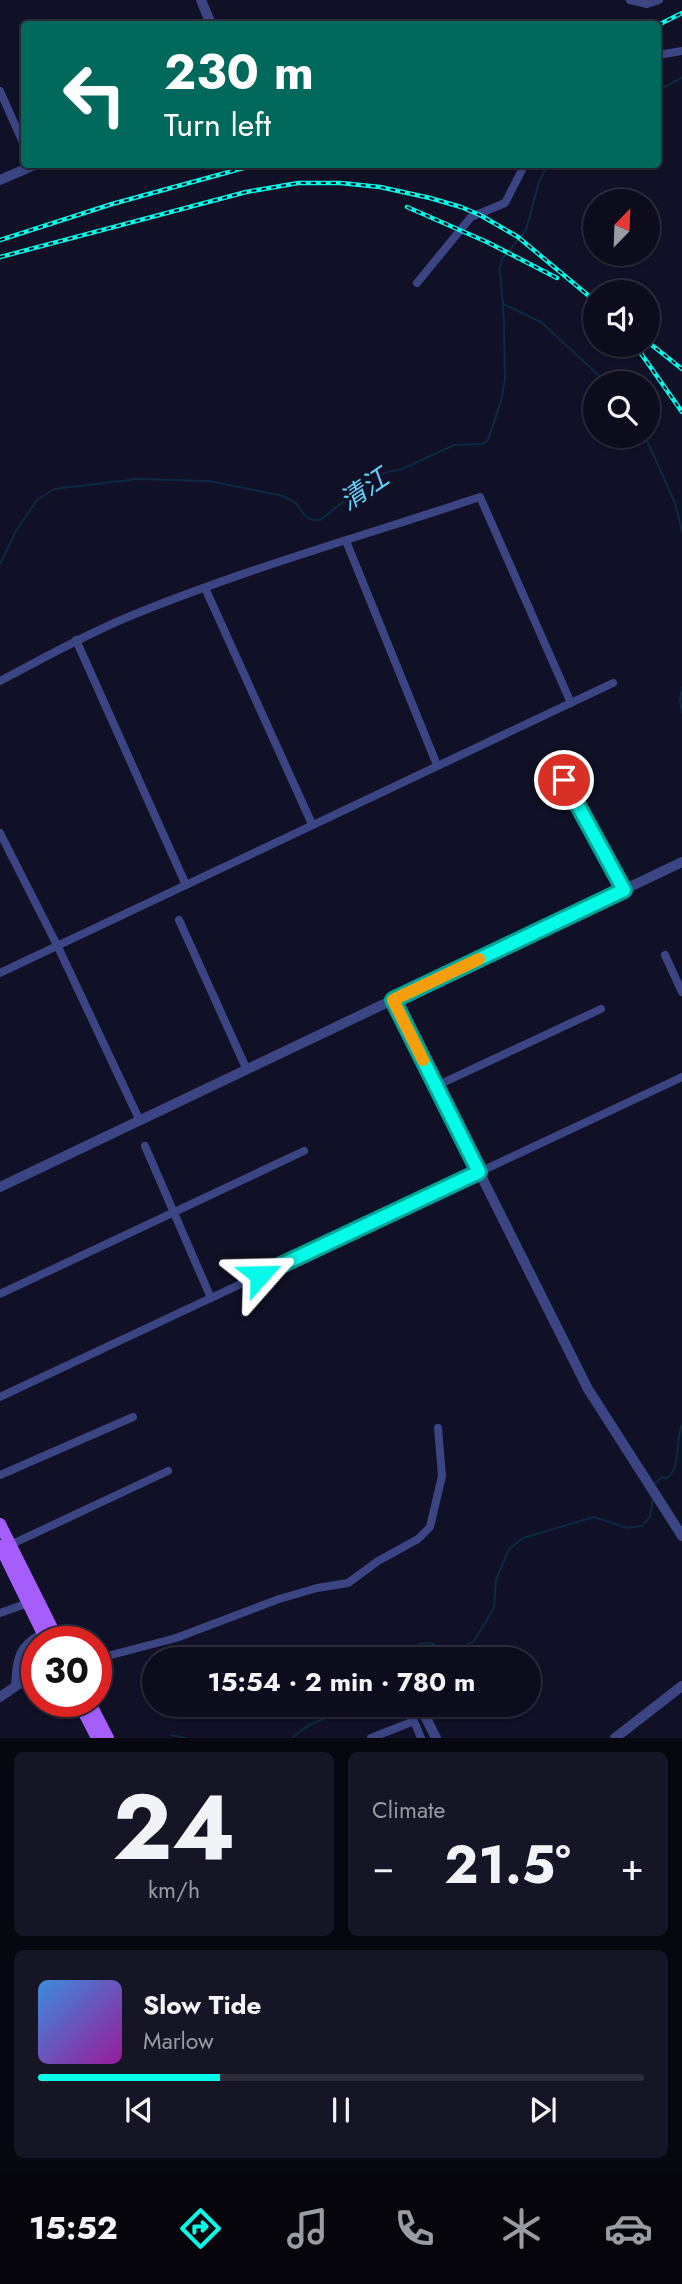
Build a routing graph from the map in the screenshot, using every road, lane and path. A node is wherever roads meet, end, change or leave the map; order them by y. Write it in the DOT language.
graph roads {
  1 [pos="201,0"];
  2 [pos="630,0"];
  3 [pos="659,0"];
  4 [pos="210,21"];
  5 [pos="682,51"];
  6 [pos="661,54"];
  7 [pos="0,91"];
  8 [pos="21,138"];
  9 [pos="28,168"];
  10 [pos="523,168"];
  11 [pos="0,180"];
  12 [pos="418,283"];
  13 [pos="345,541"];
  14 [pos="205,588"];
  15 [pos="76,640"];
  16 [pos="0,681"];
  17 [pos="612,683"];
  18 [pos="572,703"];
  19 [pos="553,759"];
  20 [pos="438,765"];
  21 [pos="312,824"];
  22 [pos="0,833"];
  23 [pos="682,862"];
  24 [pos="186,885"];
  25 [pos="624,890"];
  26 [pos="179,920"];
  27 [pos="58,947"];
  28 [pos="665,955"];
  29 [pos="0,973"];
  30 [pos="682,992"];
  31 [pos="393,1000"];
  32 [pos="601,1009"];
  33 [pos="247,1070"];
  34 [pos="682,1077"];
  35 [pos="436,1086"];
  36 [pos="140,1121"];
  37 [pos="145,1146"];
  38 [pos="304,1151"];
  39 [pos="479,1172"];
  40 [pos="0,1188"];
  41 [pos="174,1212"];
  42 [pos="0,1294"];
  43 [pos="211,1298"];
  44 [pos="0,1397"];
  45 [pos="133,1417"];
  46 [pos="438,1428"];
  47 [pos="168,1471"];
  48 [pos="0,1475"];
  49 [pos="0,1524"];
  50 [pos="682,1536"];
  51 [pos="5,1546"];
  52 [pos="32,1601"];
  53 [pos="0,1613"];
  54 [pos="41,1626"];
  55 [pos="48,1626"];
  56 [pos="21,1654"];
  57 [pos="112,1655"];
  58 [pos="21,1684"];
  59 [pos="16,1686"];
  60 [pos="682,1686"];
  61 [pos="0,1697"];
  62 [pos="86,1717"];
  63 [pos="97,1717"];
  64 [pos="426,1717"];
  65 [pos="97,1738"];
  66 [pos="108,1738"];
  67 [pos="372,1738"];
  68 [pos="421,1738"];
  69 [pos="436,1738"];
  70 [pos="614,1738"];
  1 -- 4 [label="street"];
  2 -- 3 [label="street"];
  5 -- 6 [label="street"];
  7 -- 8 [label="street"];
  9 -- 11 [label="street"];
  10 -- 12 [label="street"];
  13 -- 14 [label="street"];
  13 -- 18 [label="street"];
  13 -- 20 [label="street"];
  14 -- 15 [label="street"];
  14 -- 21 [label="street"];
  15 -- 16 [label="street"];
  15 -- 24 [label="street"];
  17 -- 18 [label="street"];
  18 -- 20 [label="street"];
  19 -- 25 [label="street"];
  20 -- 21 [label="street"];
  21 -- 24 [label="street"];
  22 -- 27 [label="street"];
  23 -- 25 [label="street"];
  24 -- 27 [label="street"];
  25 -- 31 [label="street"];
  26 -- 33 [label="street"];
  27 -- 29 [label="street"];
  27 -- 36 [label="street"];
  28 -- 30 [label="street"];
  31 -- 33 [label="street"];
  31 -- 35 [label="street"];
  32 -- 35 [label="street"];
  33 -- 36 [label="street"];
  34 -- 39 [label="street"];
  35 -- 39 [label="street"];
  36 -- 40 [label="street"];
  37 -- 41 [label="street"];
  38 -- 41 [label="street"];
  39 -- 43 [label="street"];
  39 -- 50 [label="street"];
  41 -- 42 [label="street"];
  41 -- 43 [label="street"];
  43 -- 44 [label="street"];
  45 -- 48 [label="street"];
  46 -- 57 [label="street"];
  47 -- 51 [label="street"];
  49 -- 51 [label="main road"];
  51 -- 52 [label="main road"];
  52 -- 53 [label="street"];
  52 -- 54 [label="main road"];
  52 -- 55 [label="main road"];
  56 -- 59 [label="street"];
  58 -- 59 [label="street"];
  59 -- 61 [label="street"];
  60 -- 70 [label="street"];
  62 -- 65 [label="main road"];
  63 -- 66 [label="main road"];
  64 -- 69 [label="street"];
  67 -- 68 [label="street"];
}
